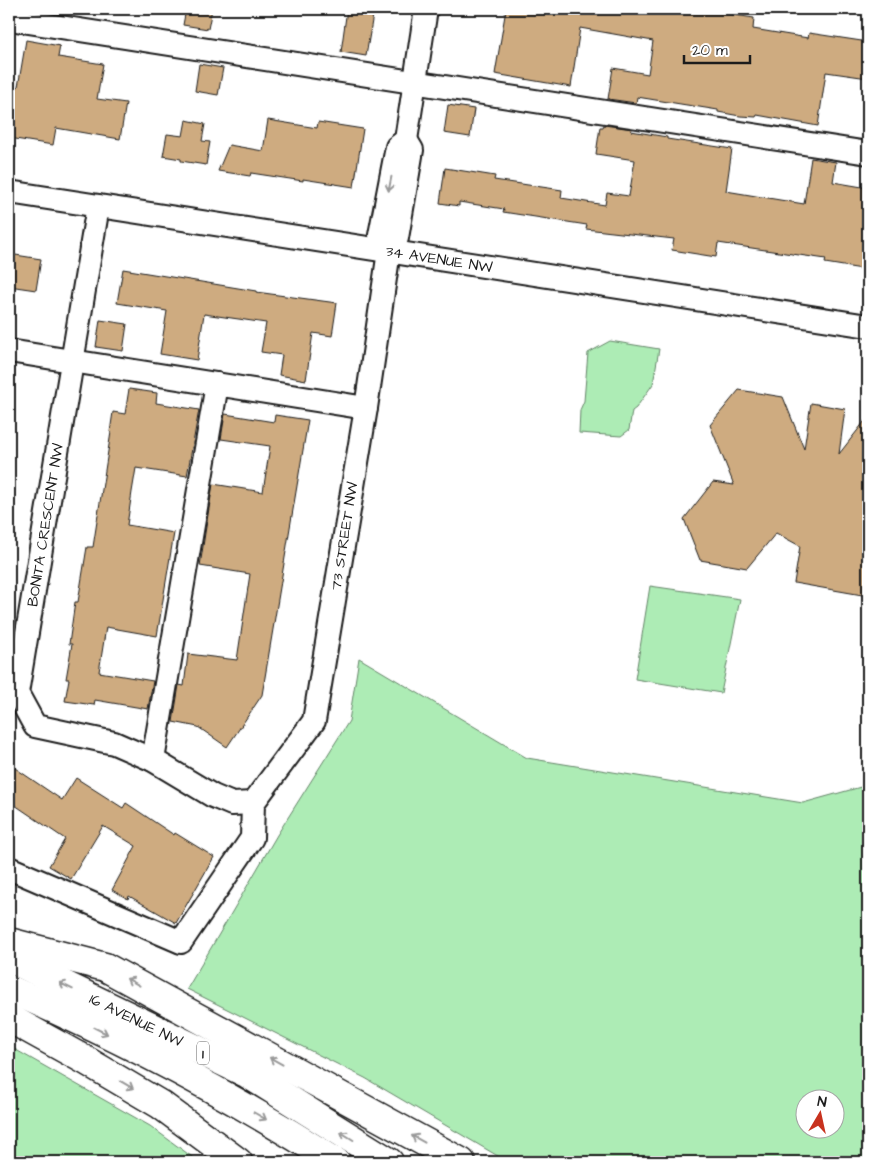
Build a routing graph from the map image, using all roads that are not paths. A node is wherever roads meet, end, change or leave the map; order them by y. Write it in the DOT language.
graph roads {
  1 [pos="426,9"];
  2 [pos="9,19"];
  3 [pos="415,82"];
  4 [pos="868,152"];
  5 [pos="9,192"];
  6 [pos="98,206"];
  7 [pos="389,251"];
  8 [pos="868,326"];
  9 [pos="9,351"];
  10 [pos="72,360"];
  11 [pos="217,384"];
  12 [pos="366,408"];
  13 [pos="153,760"];
  14 [pos="253,803"];
  15 [pos="9,868"];
  16 [pos="9,942"];
  17 [pos="9,958"];
  18 [pos="9,989"];
  19 [pos="9,1018"];
  20 [pos="238,1162"];
  21 [pos="336,1162"];
  22 [pos="389,1162"];
  23 [pos="461,1162"];
  1 -- 3 [label="street, 73 STREET NW"];
  2 -- 3 [label="street"];
  3 -- 4 [label="street"];
  3 -- 7 [label="street, 73 STREET NW"];
  5 -- 6 [label="street, 34 AVENUE NW"];
  6 -- 7 [label="street, 34 AVENUE NW"];
  6 -- 10 [label="street, BONITA CRESCENT NW"];
  7 -- 8 [label="street, 34 AVENUE NW"];
  7 -- 12 [label="street, 73 STREET NW"];
  9 -- 10 [label="street"];
  10 -- 11 [label="street"];
  10 -- 13 [label="street, BONITA CRESCENT NW"];
  11 -- 12 [label="street"];
  11 -- 13 [label="street"];
  12 -- 14 [label="street, 73 STREET NW"];
  13 -- 14 [label="street, BONITA CRESCENT NW"];
  14 -- 15 [label="street"];
  23 -- 16 [label="highway, one-way"];
  22 -- 17 [label="highway, 16 AVENUE NW / 1, one-way"];
  18 -- 21 [label="highway, 16 AVENUE NW / 1, one-way"];
  19 -- 20 [label="highway, one-way"];
}
